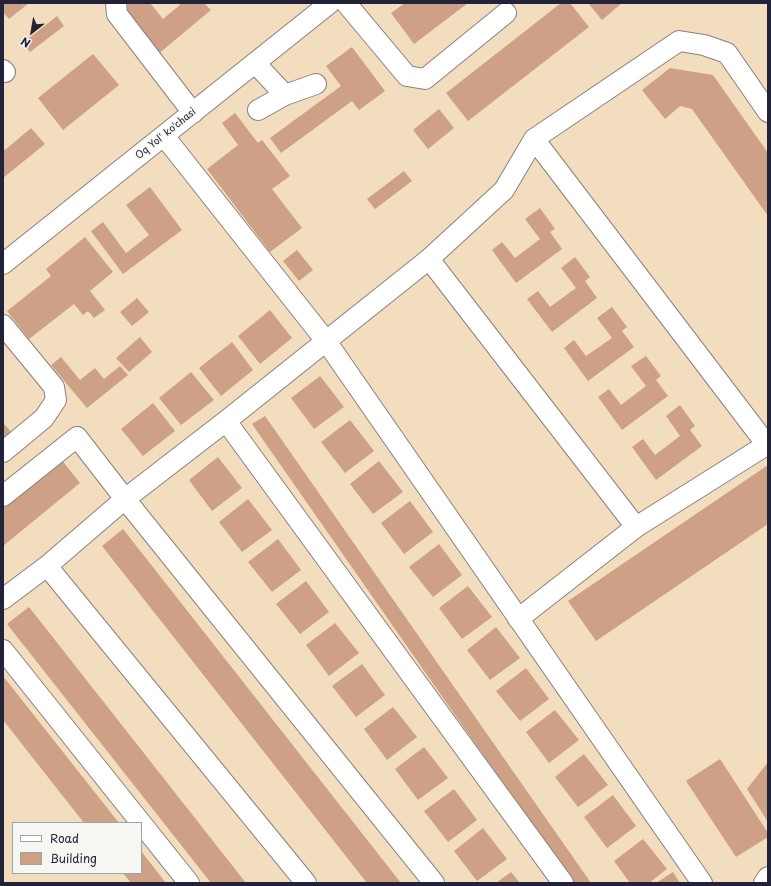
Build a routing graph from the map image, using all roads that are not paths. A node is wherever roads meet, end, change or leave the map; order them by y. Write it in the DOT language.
graph roads {
  1 [pos="116,3"];
  2 [pos="330,3"];
  3 [pos="346,3"];
  4 [pos="506,13"];
  5 [pos="255,63"];
  6 [pos="316,84"];
  7 [pos="285,95"];
  8 [pos="258,110"];
  9 [pos="768,112"];
  10 [pos="193,113"];
  11 [pos="164,136"];
  12 [pos="534,140"];
  13 [pos="429,260"];
  14 [pos="3,264"];
  15 [pos="3,325"];
  16 [pos="326,341"];
  17 [pos="226,421"];
  18 [pos="767,444"];
  19 [pos="3,452"];
  20 [pos="3,496"];
  21 [pos="125,499"];
  22 [pos="636,527"];
  23 [pos="47,566"];
  24 [pos="3,599"];
  25 [pos="518,619"];
  26 [pos="3,650"];
  27 [pos="140,822"];
  28 [pos="142,824"];
  29 [pos="768,877"];
  30 [pos="189,883"];
  31 [pos="306,883"];
  32 [pos="434,883"];
  33 [pos="563,883"];
  34 [pos="702,883"];
  35 [pos="764,883"];
  1 -- 10 [label="street"];
  2 -- 5 [label="street, Oq Yol' ko'chasi"];
  3 -- 4 [label="street"];
  5 -- 7 [label="street"];
  5 -- 10 [label="street, Oq Yol' ko'chasi"];
  6 -- 7 [label="street"];
  7 -- 8 [label="street"];
  9 -- 12 [label="street"];
  10 -- 11 [label="street, Oq Yol' ko'chasi"];
  11 -- 14 [label="street, Oq Yol' ko'chasi"];
  11 -- 16 [label="street"];
  12 -- 13 [label="street"];
  12 -- 18 [label="street"];
  13 -- 16 [label="street"];
  13 -- 22 [label="street"];
  15 -- 19 [label="street"];
  16 -- 17 [label="street"];
  16 -- 25 [label="street"];
  17 -- 21 [label="street"];
  17 -- 33 [label="street"];
  18 -- 22 [label="street"];
  20 -- 21 [label="street"];
  21 -- 23 [label="street"];
  21 -- 32 [label="street"];
  22 -- 25 [label="street"];
  23 -- 24 [label="street"];
  23 -- 31 [label="street"];
  25 -- 34 [label="street"];
  26 -- 27 [label="street"];
  28 -- 30 [label="street"];
  29 -- 35 [label="street"];
}
